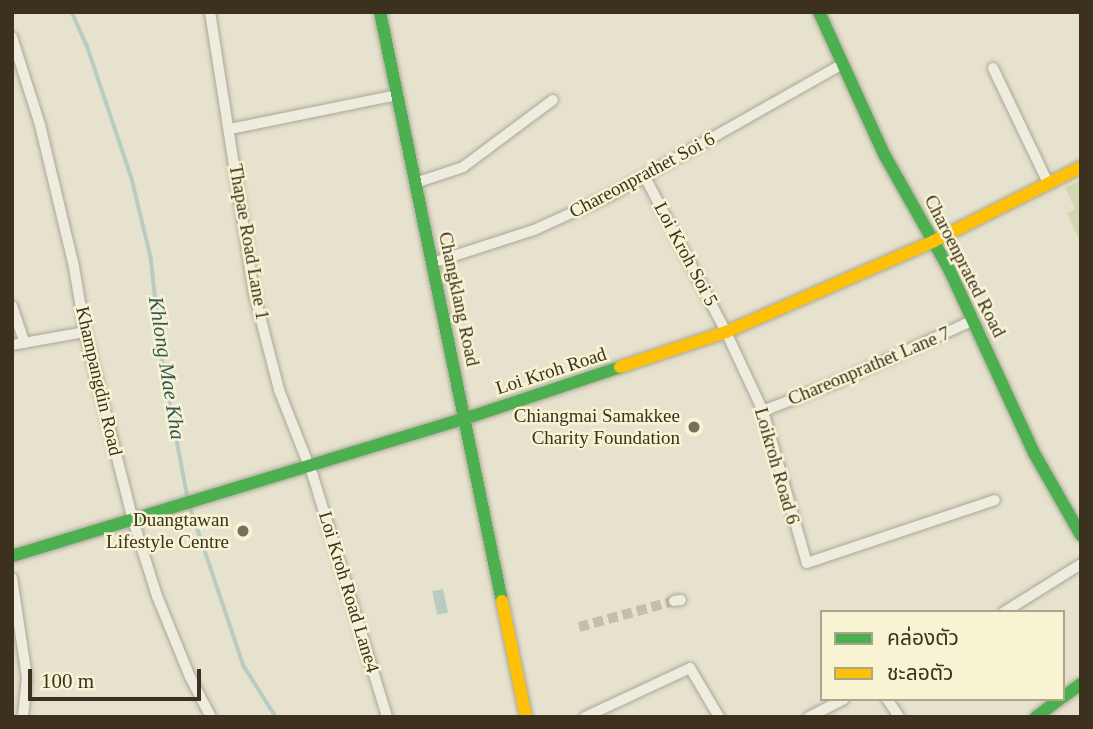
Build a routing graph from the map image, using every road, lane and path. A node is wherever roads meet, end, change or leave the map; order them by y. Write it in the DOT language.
graph roads {
  1 [pos="209,12"];
  2 [pos="380,12"];
  3 [pos="819,12"];
  4 [pos="12,37"];
  5 [pos="843,64"];
  6 [pos="993,68"];
  7 [pos="397,95"];
  8 [pos="553,100"];
  9 [pos="230,129"];
  10 [pos="1081,167"];
  11 [pos="645,177"];
  12 [pos="415,183"];
  13 [pos="1048,183"];
  14 [pos="934,241"];
  15 [pos="432,263"];
  16 [pos="12,306"];
  17 [pos="974,320"];
  18 [pos="85,332"];
  19 [pos="726,332"];
  20 [pos="25,343"];
  21 [pos="12,345"];
  22 [pos="763,411"];
  23 [pos="464,419"];
  24 [pos="310,467"];
  25 [pos="995,500"];
  26 [pos="133,520"];
  27 [pos="1081,535"];
  28 [pos="12,556"];
  29 [pos="1081,564"];
  30 [pos="12,578"];
  31 [pos="1007,610"];
  32 [pos="1081,684"];
  33 [pos="1065,696"];
  34 [pos="840,701"];
  35 [pos="888,701"];
  36 [pos="1058,701"];
  37 [pos="1040,716"];
  38 [pos="23,717"];
  39 [pos="211,717"];
  40 [pos="387,717"];
  41 [pos="526,717"];
  42 [pos="585,717"];
  43 [pos="719,717"];
  44 [pos="809,717"];
  45 [pos="899,717"];
  1 -- 9 [label="street, Thapae Road Lane 1"];
  2 -- 7 [label="street, Changklang Road"];
  3 -- 5 [label="street, Charoenprated Road"];
  4 -- 18 [label="street, Khampangdin Road"];
  5 -- 11 [label="street, Chareonprathet Soi 6"];
  5 -- 14 [label="street, Charoenprated Road"];
  6 -- 13 [label="street"];
  7 -- 9 [label="street"];
  7 -- 12 [label="street, Changklang Road"];
  8 -- 12 [label="street"];
  9 -- 24 [label="street, Thapae Road Lane 1"];
  10 -- 13 [label="street, Loi Kroh Road"];
  11 -- 15 [label="street, Chareonprathet Soi 6"];
  11 -- 19 [label="street, Loi Kroh Soi 5"];
  12 -- 15 [label="street, Changklang Road"];
  13 -- 14 [label="street, Loi Kroh Road"];
  14 -- 17 [label="street, Charoenprated Road"];
  14 -- 19 [label="street, Loi Kroh Road"];
  15 -- 23 [label="street, Changklang Road"];
  16 -- 20 [label="street"];
  17 -- 22 [label="street, Chareonprathet Lane 7"];
  17 -- 27 [label="street, Charoenprated Road"];
  18 -- 20 [label="street"];
  18 -- 26 [label="street, Khampangdin Road"];
  19 -- 22 [label="street, Loikroh Road 6"];
  19 -- 23 [label="street, Loi Kroh Road"];
  20 -- 21 [label="street"];
  22 -- 25 [label="street, Loikroh Road 6"];
  23 -- 24 [label="street, Loi Kroh Road"];
  23 -- 41 [label="street, Changklang Road"];
  24 -- 26 [label="street, Loi Kroh Road"];
  24 -- 40 [label="street, Loi Kroh Road Lane4"];
  26 -- 28 [label="street, Loi Kroh Road"];
  26 -- 39 [label="street, Khampangdin Road"];
  29 -- 31 [label="street"];
  30 -- 38 [label="street"];
  32 -- 33 [label="street"];
  34 -- 44 [label="street"];
  35 -- 45 [label="street"];
  36 -- 37 [label="street"];
  42 -- 43 [label="street"];
}
